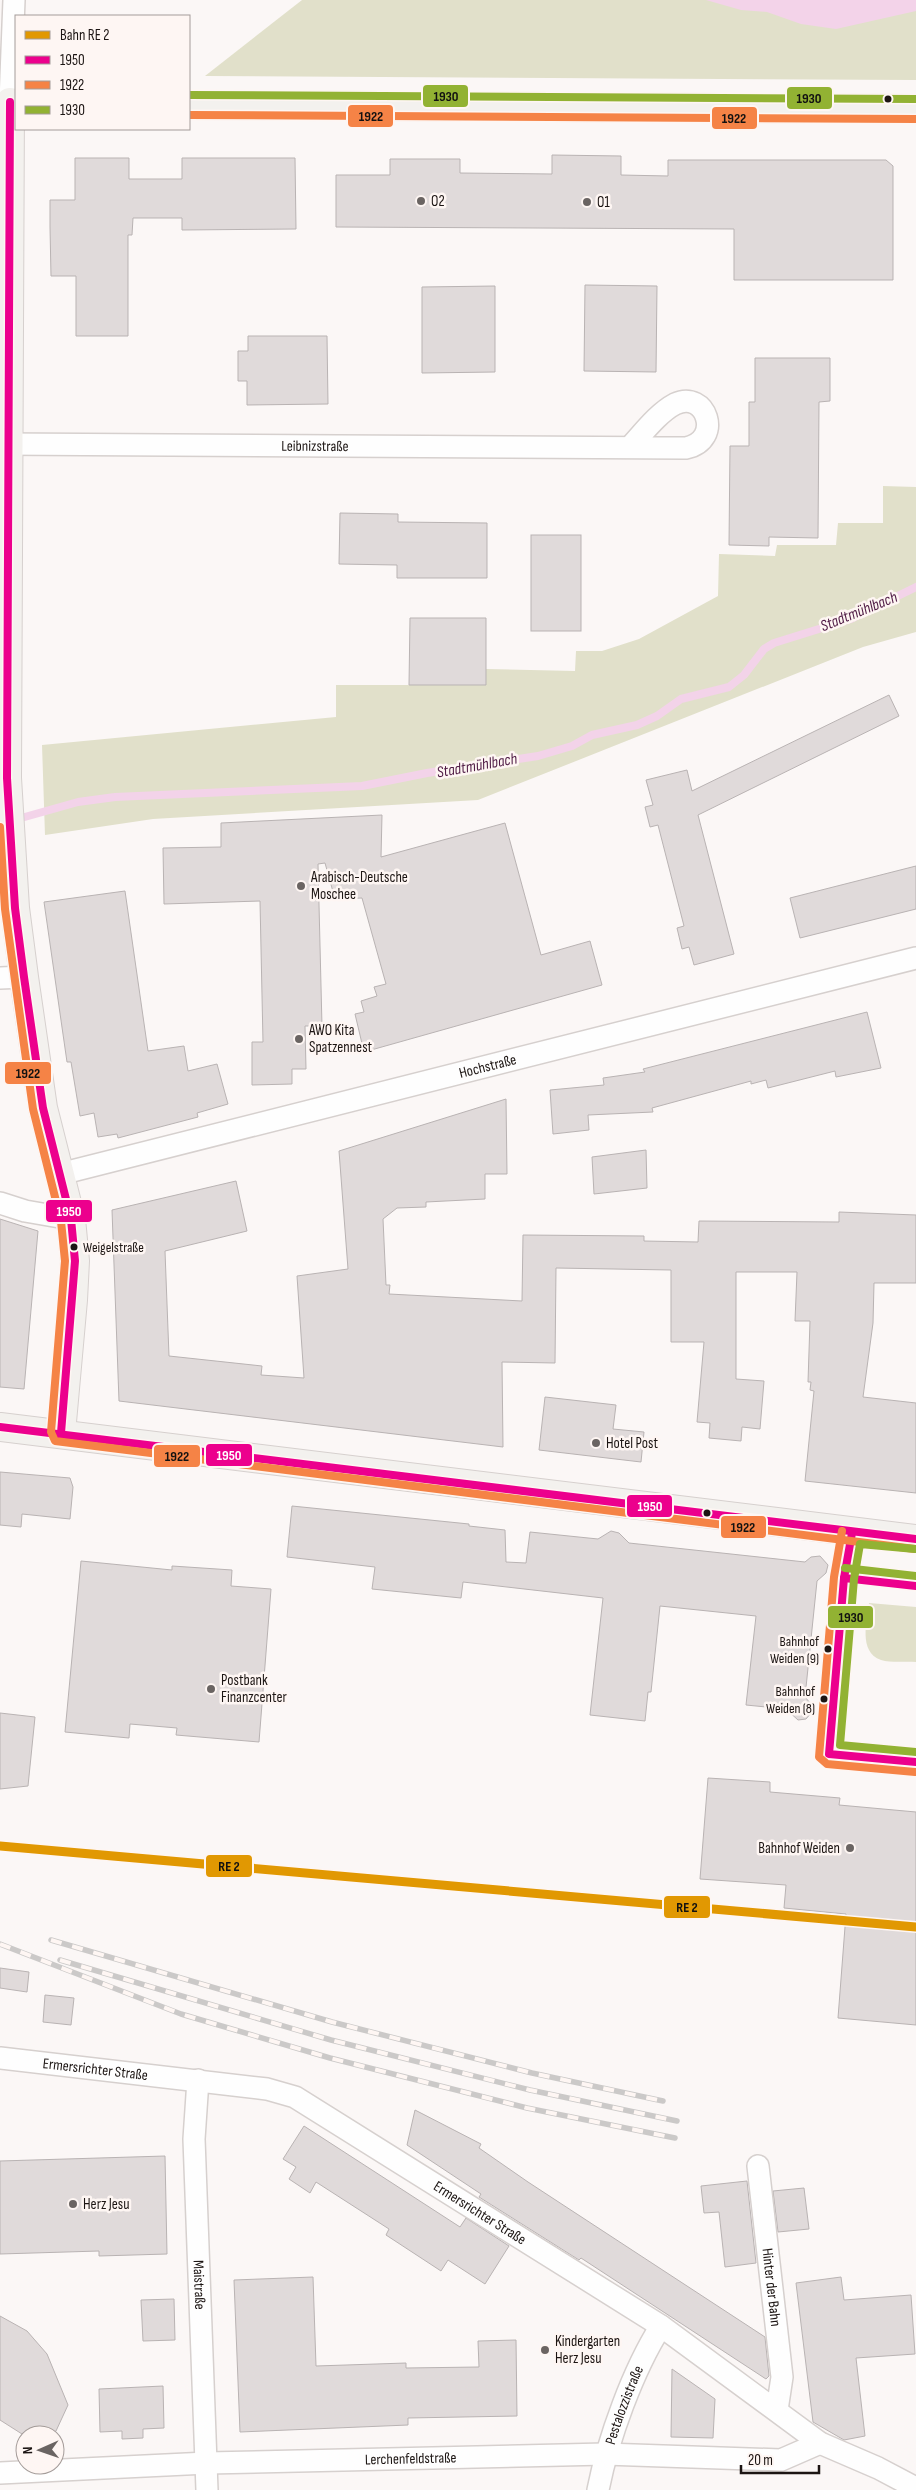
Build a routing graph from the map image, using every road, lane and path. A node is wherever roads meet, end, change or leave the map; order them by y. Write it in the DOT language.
graph roads {
  1 [pos="14,0"];
  2 [pos="9,102"];
  3 [pos="190,105"];
  4 [pos="916,109"];
  5 [pos="3,444"];
  6 [pos="630,447"];
  7 [pos="916,958"];
  8 [pos="12,978"];
  9 [pos="60,1174"];
  10 [pos="0,1203"];
  11 [pos="71,1219"];
  12 [pos="0,1427"];
  13 [pos="61,1433"];
  14 [pos="916,1539"];
  15 [pos="0,2058"];
  16 [pos="198,2080"];
  17 [pos="758,2166"];
  18 [pos="661,2326"];
  19 [pos="777,2410"];
  20 [pos="820,2444"];
  21 [pos="605,2454"];
  22 [pos="207,2463"];
  23 [pos="0,2473"];
  24 [pos="916,2488"];
  25 [pos="207,2490"];
  26 [pos="598,2490"];
  1 -- 2 [label="street"];
  2 -- 5 [label="street"];
  3 -- 4 [label="street"];
  5 -- 6 [label="street, Leibnizstraße"];
  5 -- 8 [label="street"];
  7 -- 9 [label="street, Hochstraße"];
  8 -- 9 [label="street"];
  9 -- 11 [label="street"];
  10 -- 11 [label="street"];
  11 -- 13 [label="street"];
  12 -- 13 [label="street"];
  13 -- 14 [label="street"];
  15 -- 16 [label="street, Ermersrichter Straße"];
  16 -- 18 [label="street, Ermersrichter Straße"];
  16 -- 22 [label="street, Maistraße"];
  17 -- 19 [label="street, Hinter der Bahn"];
  18 -- 19 [label="street, Ermersrichter Straße"];
  18 -- 21 [label="street, Pestalozzistraße"];
  19 -- 20 [label="street, Ermersrichter Straße"];
  20 -- 21 [label="street, Lerchenfeldstraße"];
  20 -- 24 [label="street, Ermersrichter Straße"];
  21 -- 22 [label="street, Lerchenfeldstraße"];
  21 -- 26 [label="street, Pestalozzistraße"];
  22 -- 23 [label="street, Lerchenfeldstraße"];
  22 -- 25 [label="street, Maistraße"];
}
